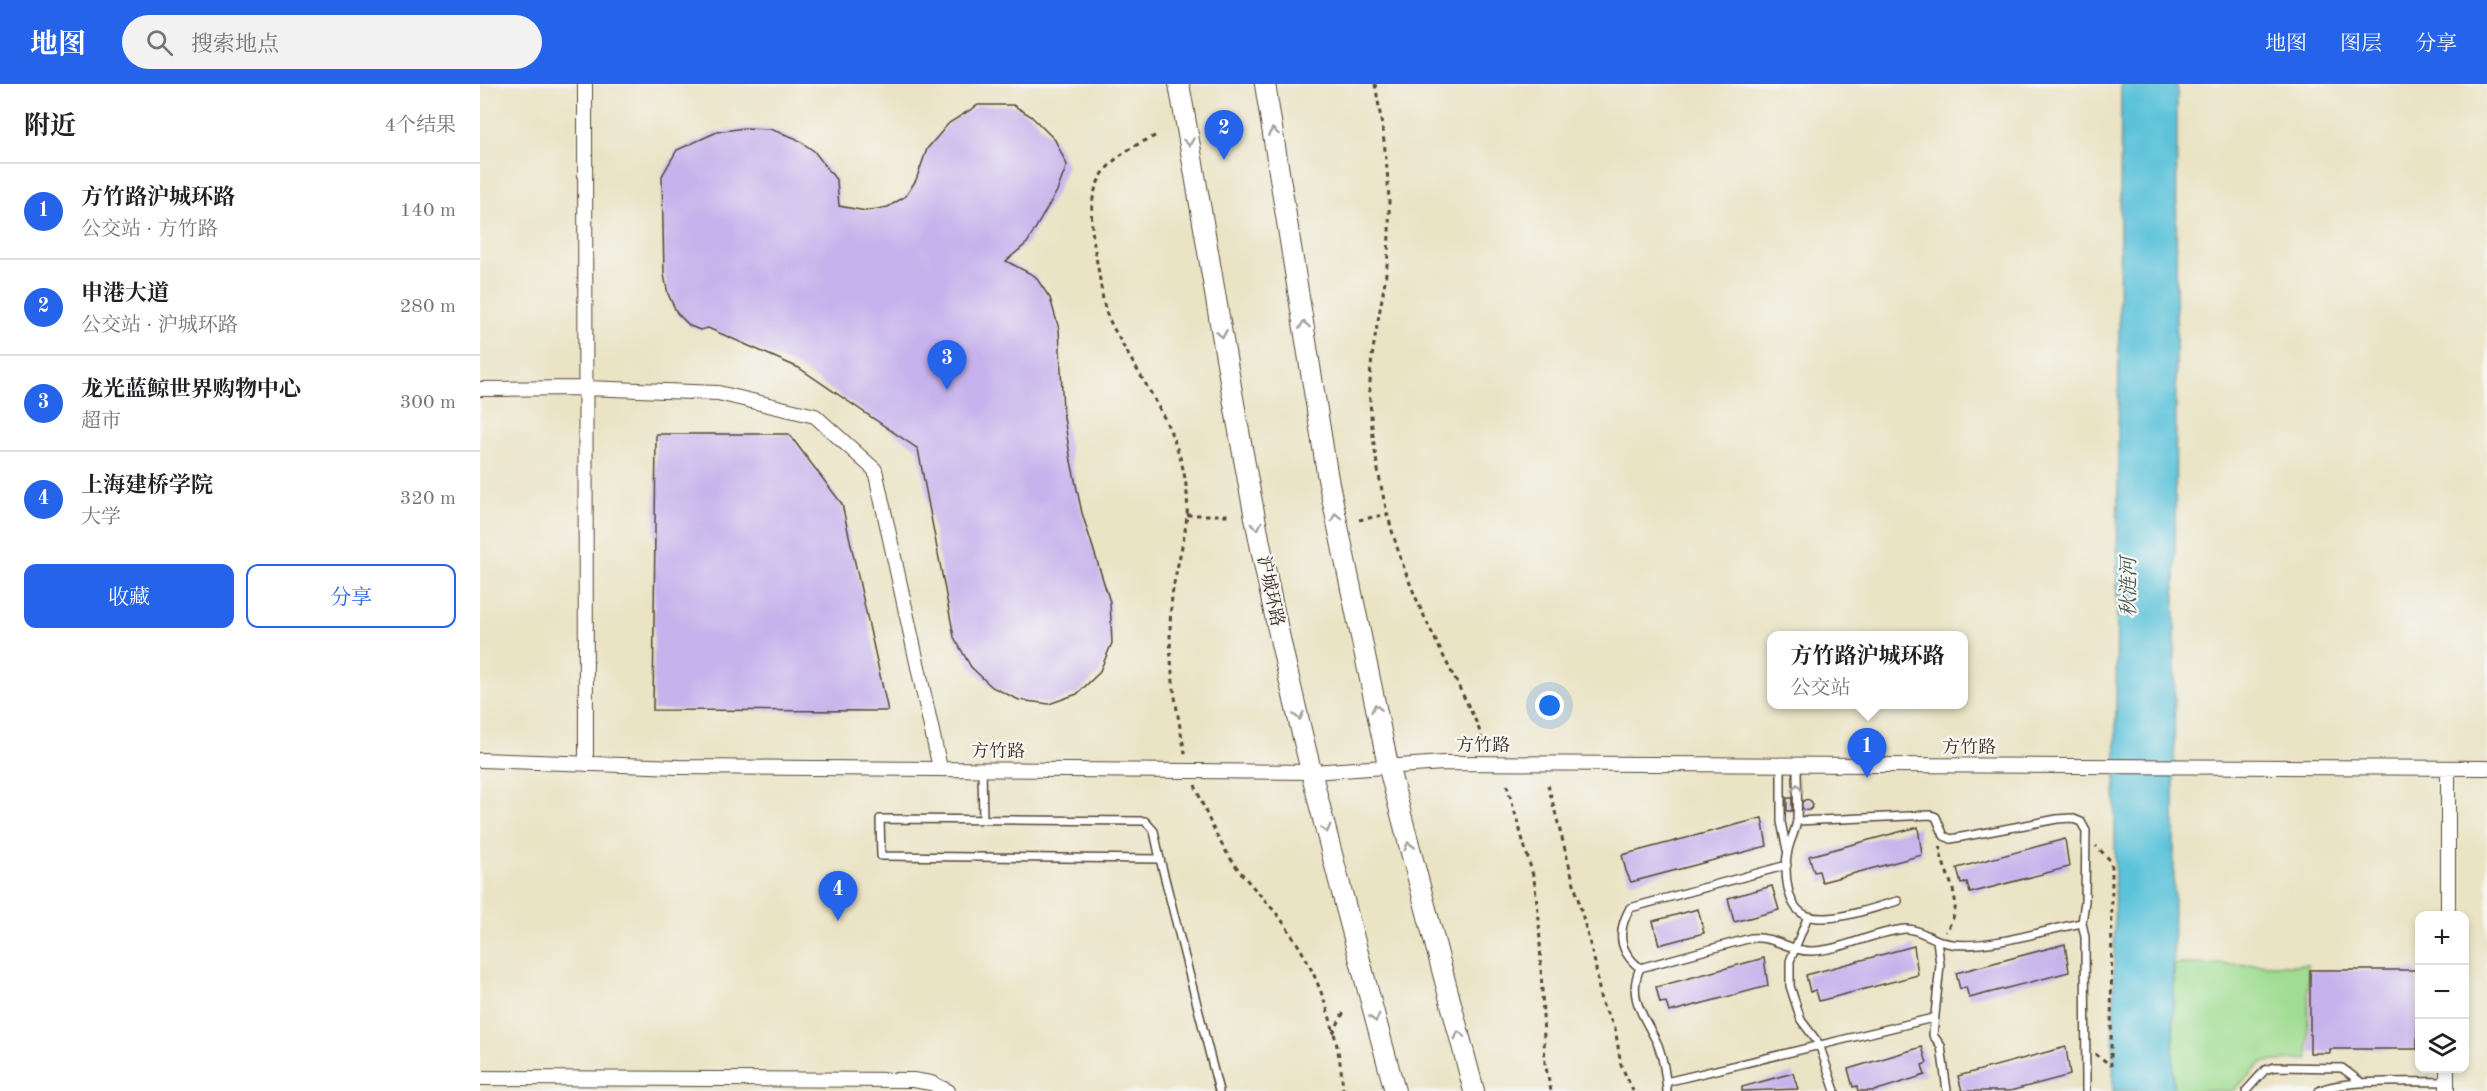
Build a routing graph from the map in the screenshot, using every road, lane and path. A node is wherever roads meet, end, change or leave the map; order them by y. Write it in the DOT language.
graph roads {
  1 [pos="585,84"];
  2 [pos="1179,84"];
  3 [pos="1265,84"];
  4 [pos="1375,84"];
  5 [pos="1155,136"];
  6 [pos="586,388"];
  7 [pos="480,389"];
  8 [pos="1187,514"];
  9 [pos="1230,514"];
  10 [pos="1388,514"];
  11 [pos="1359,520"];
  12 [pos="1482,740"];
  13 [pos="480,760"];
  14 [pos="586,764"];
  15 [pos="1781,764"];
  16 [pos="1797,764"];
  17 [pos="1388,765"];
  18 [pos="940,768"];
  19 [pos="2487,768"];
  20 [pos="982,769"];
  21 [pos="1189,769"];
  22 [pos="2448,769"];
  23 [pos="1312,772"];
  24 [pos="1507,785"];
  25 [pos="1548,785"];
  26 [pos="983,820"];
  27 [pos="1797,821"];
  28 [pos="1944,836"];
  29 [pos="2086,843"];
  30 [pos="1787,852"];
  31 [pos="1160,859"];
  32 [pos="1787,865"];
  33 [pos="1898,901"];
  34 [pos="2448,911"];
  35 [pos="1808,916"];
  36 [pos="2082,922"];
  37 [pos="1937,940"];
  38 [pos="1794,948"];
  39 [pos="1640,968"];
  40 [pos="1345,1010"];
  41 [pos="1933,1018"];
  42 [pos="1333,1033"];
  43 [pos="1819,1044"];
  44 [pos="2085,1053"];
  45 [pos="480,1078"];
  46 [pos="2447,1080"];
  47 [pos="1666,1082"];
  48 [pos="2362,1083"];
  49 [pos="698,1085"];
  50 [pos="948,1091"];
  51 [pos="1219,1091"];
  52 [pos="1343,1091"];
  53 [pos="1395,1091"];
  54 [pos="1474,1091"];
  55 [pos="1551,1091"];
  56 [pos="1633,1091"];
  57 [pos="1667,1091"];
  58 [pos="1835,1091"];
  59 [pos="1947,1091"];
  60 [pos="2086,1091"];
  61 [pos="2246,1091"];
  62 [pos="2319,1091"];
  1 -- 6 [label="street"];
  2 -- 23 [label="main road, 沪城环路, one-way"];
  17 -- 3 [label="main road, one-way"];
  4 -- 10 [label="path"];
  5 -- 8 [label="path"];
  6 -- 7 [label="street"];
  6 -- 14 [label="street"];
  6 -- 18 [label="street"];
  8 -- 9 [label="path"];
  8 -- 21 [label="path"];
  10 -- 11 [label="path"];
  10 -- 12 [label="path"];
  13 -- 14 [label="street, 方竹路"];
  14 -- 18 [label="street, 方竹路"];
  15 -- 16 [label="street, 方竹路"];
  15 -- 17 [label="street, 方竹路"];
  15 -- 30 [label="lane"];
  16 -- 22 [label="street, 方竹路"];
  27 -- 16 [label="lane, one-way"];
  17 -- 23 [label="street, 方竹路"];
  54 -- 17 [label="main road, one-way"];
  18 -- 20 [label="street, 方竹路"];
  19 -- 22 [label="street, 方竹路"];
  20 -- 21 [label="street, 方竹路"];
  20 -- 26 [label="lane"];
  21 -- 23 [label="street, 方竹路"];
  21 -- 42 [label="path"];
  22 -- 34 [label="street"];
  23 -- 53 [label="main road, 沪城环路, one-way"];
  24 -- 55 [label="path"];
  25 -- 56 [label="path"];
  26 -- 31 [label="lane"];
  26 -- 31 [label="lane"];
  27 -- 28 [label="lane"];
  27 -- 30 [label="lane"];
  28 -- 29 [label="lane"];
  28 -- 37 [label="path"];
  29 -- 36 [label="lane"];
  29 -- 44 [label="path"];
  30 -- 32 [label="lane"];
  31 -- 51 [label="lane"];
  32 -- 35 [label="lane"];
  32 -- 39 [label="lane"];
  33 -- 35 [label="lane"];
  35 -- 38 [label="lane"];
  36 -- 37 [label="lane"];
  36 -- 44 [label="lane"];
  37 -- 38 [label="lane"];
  37 -- 41 [label="lane"];
  38 -- 39 [label="lane"];
  38 -- 43 [label="lane"];
  39 -- 47 [label="lane"];
  40 -- 42 [label="path"];
  41 -- 43 [label="lane"];
  41 -- 59 [label="lane"];
  42 -- 52 [label="path"];
  43 -- 47 [label="lane"];
  43 -- 58 [label="lane"];
  44 -- 60 [label="lane"];
  45 -- 49 [label="street"];
  46 -- 48 [label="lane"];
  47 -- 57 [label="lane"];
  48 -- 61 [label="lane"];
  48 -- 62 [label="lane"];
  49 -- 50 [label="street"];
}
